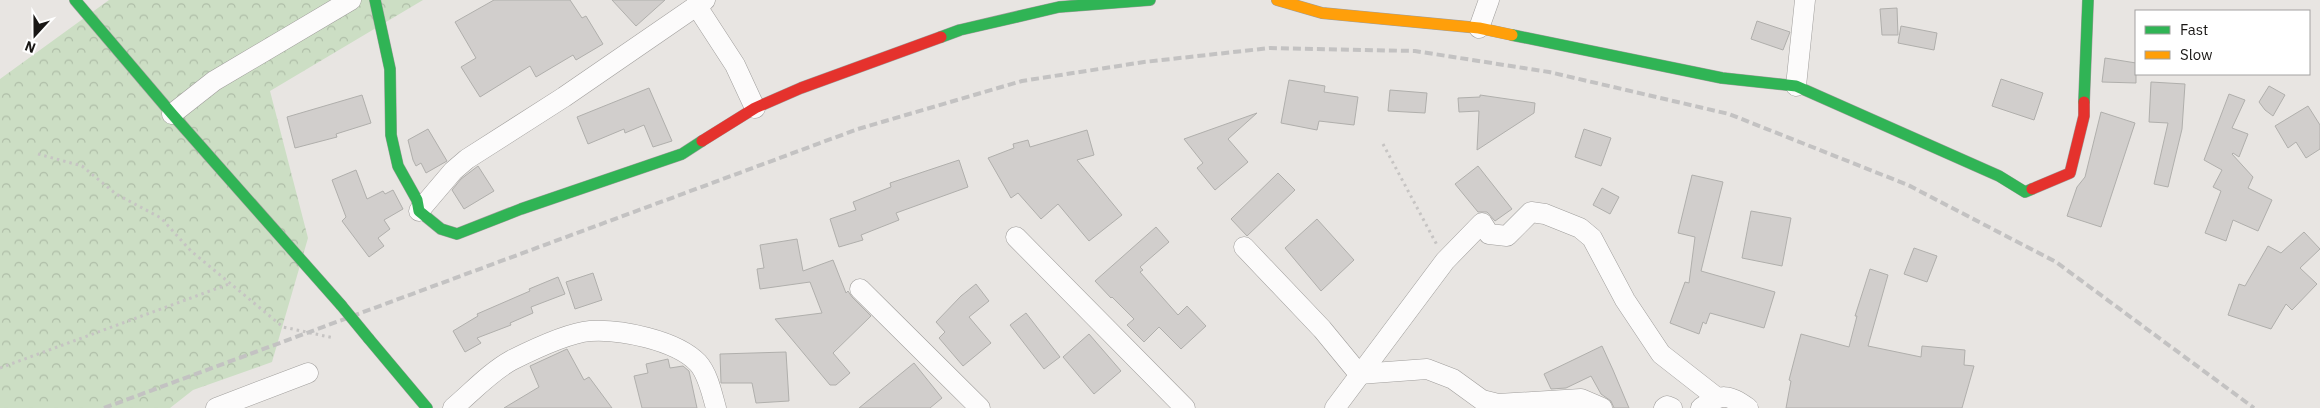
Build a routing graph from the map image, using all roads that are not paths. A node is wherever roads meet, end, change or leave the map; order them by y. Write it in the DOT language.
graph roads {
  1 [pos="75,0"];
  2 [pos="351,0"];
  3 [pos="375,0"];
  4 [pos="1150,0"];
  5 [pos="1277,0"];
  6 [pos="1489,0"];
  7 [pos="1806,0"];
  8 [pos="2088,0"];
  9 [pos="1126,1"];
  10 [pos="701,3"];
  11 [pos="1479,28"];
  12 [pos="1796,86"];
  13 [pos="755,108"];
  14 [pos="172,114"];
  15 [pos="419,211"];
  16 [pos="1016,237"];
  17 [pos="1244,247"];
  18 [pos="860,289"];
  19 [pos="308,373"];
  20 [pos="1359,374"];
  21 [pos="1708,403"];
  22 [pos="216,408"];
  23 [pos="427,408"];
  24 [pos="453,408"];
  25 [pos="716,408"];
  26 [pos="980,408"];
  27 [pos="1185,408"];
  28 [pos="1335,408"];
  29 [pos="1602,408"];
  30 [pos="1664,408"];
  31 [pos="1672,408"];
  32 [pos="1748,408"];
  1 -- 14 [label="street"];
  2 -- 14 [label="street"];
  3 -- 15 [label="street"];
  4 -- 9 [label="street"];
  5 -- 11 [label="street"];
  6 -- 11 [label="street"];
  7 -- 12 [label="street"];
  8 -- 12 [label="street"];
  9 -- 13 [label="street"];
  10 -- 13 [label="street"];
  10 -- 15 [label="street"];
  11 -- 12 [label="street"];
  13 -- 15 [label="street"];
  14 -- 23 [label="street, bridge"];
  16 -- 27 [label="street"];
  17 -- 20 [label="street"];
  18 -- 26 [label="street"];
  19 -- 22 [label="street"];
  20 -- 21 [label="street"];
  20 -- 28 [label="street"];
  20 -- 29 [label="street"];
  21 -- 32 [label="street"];
  24 -- 25 [label="street"];
  30 -- 31 [label="street"];
}
